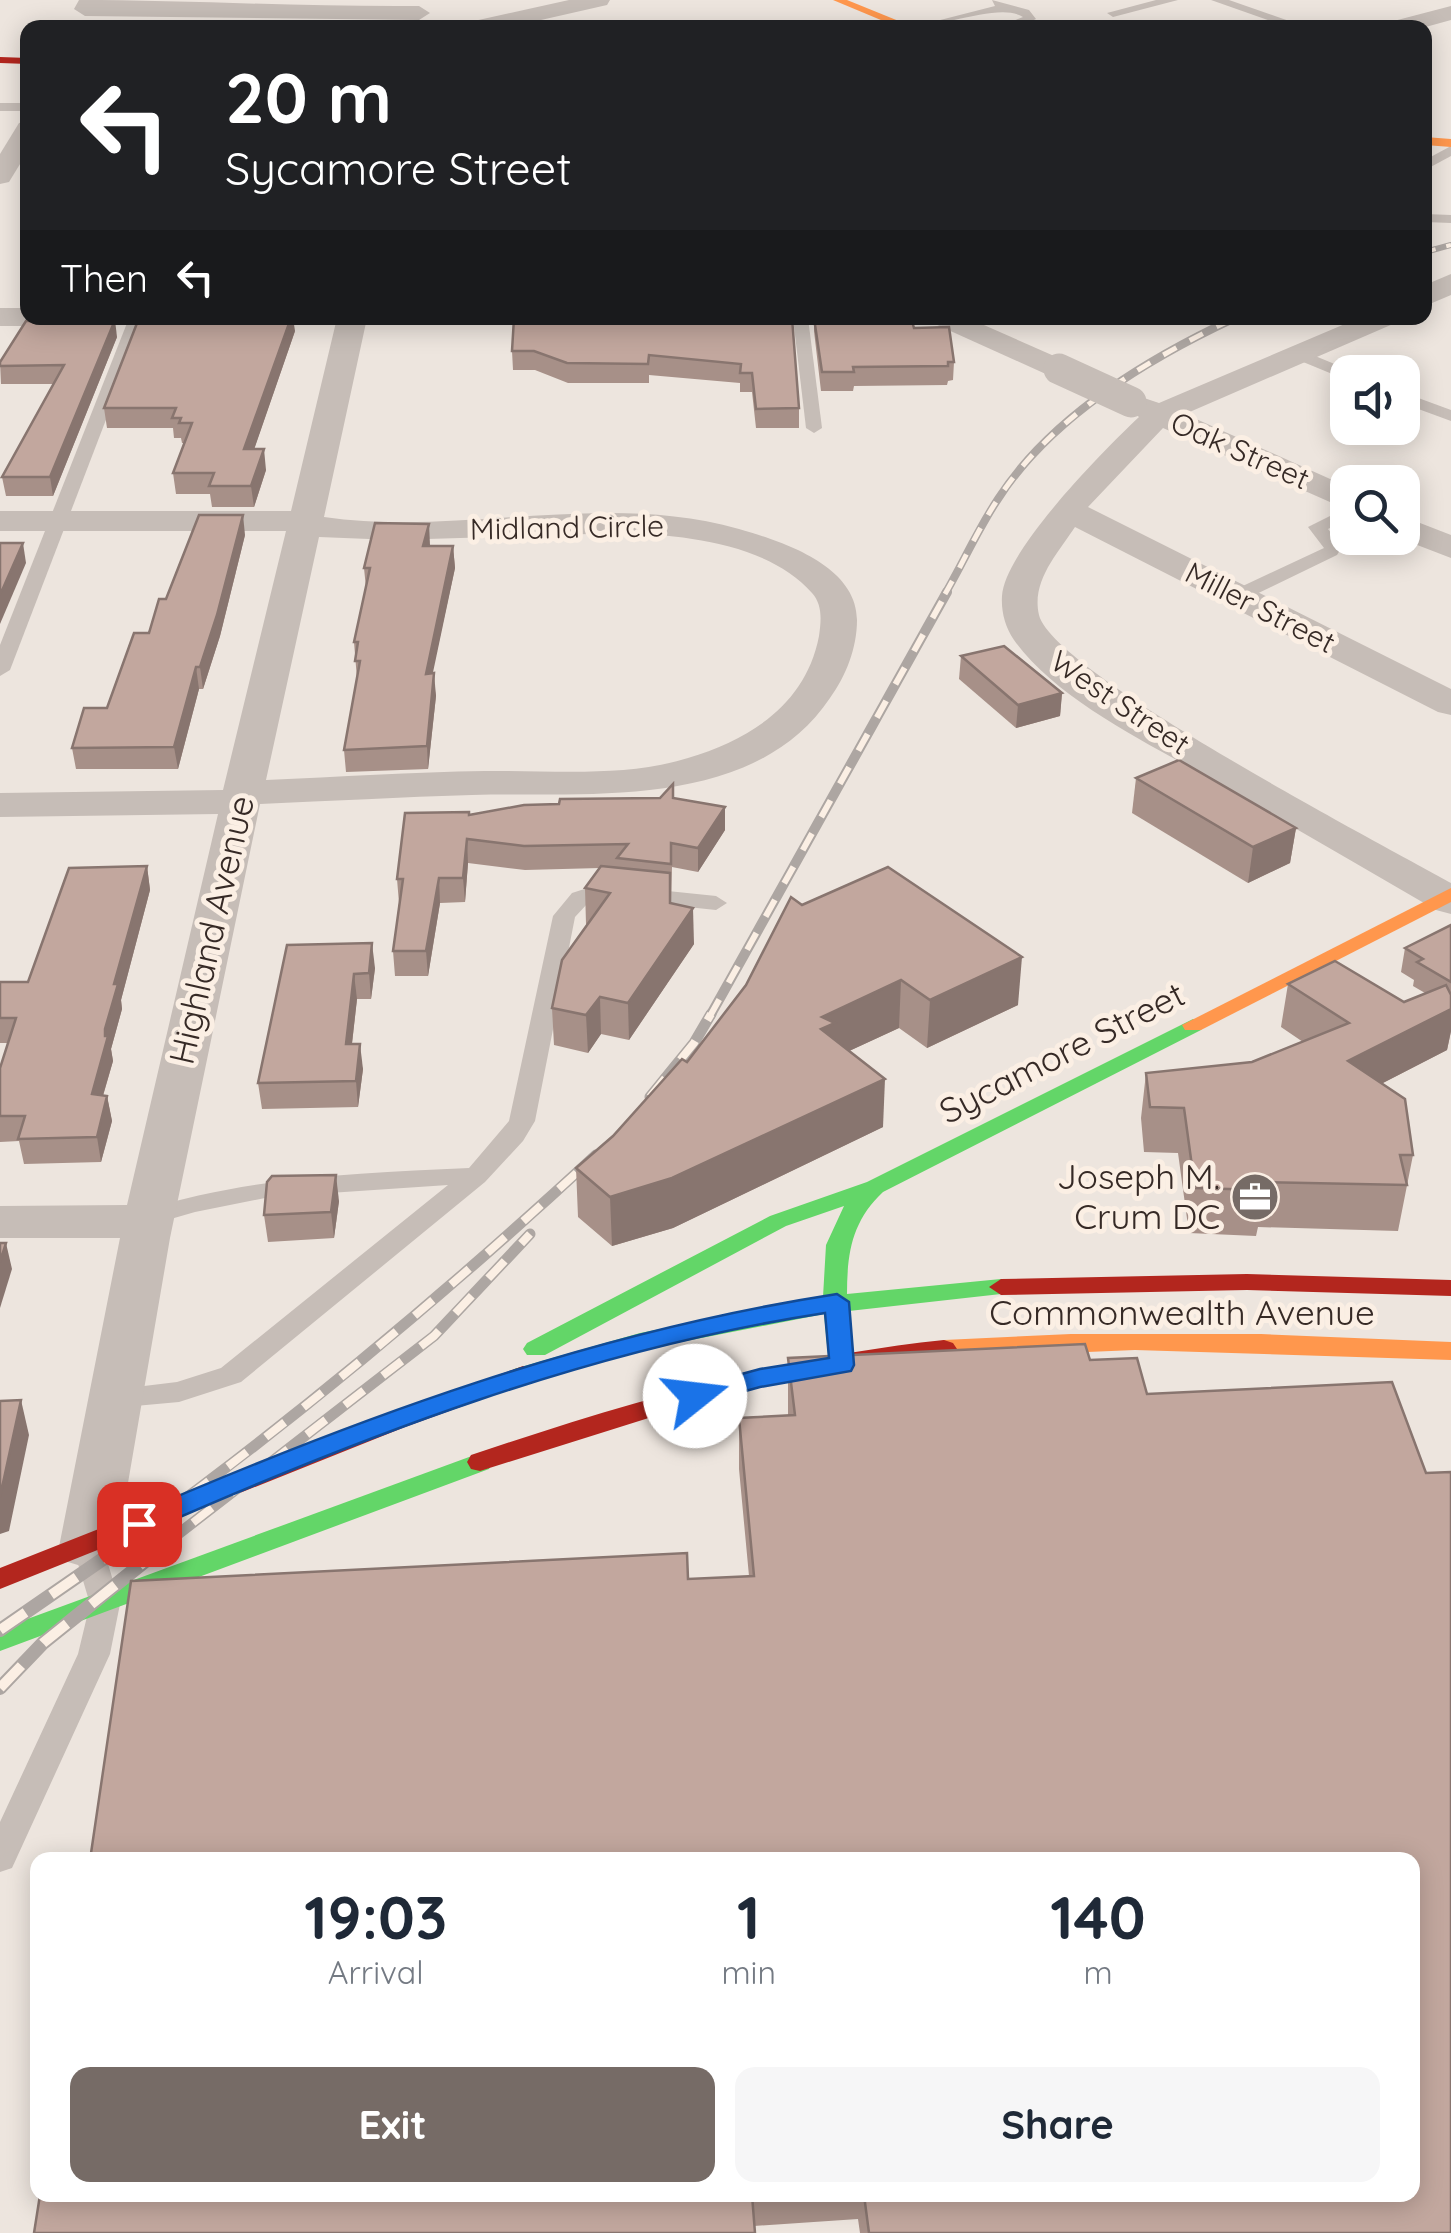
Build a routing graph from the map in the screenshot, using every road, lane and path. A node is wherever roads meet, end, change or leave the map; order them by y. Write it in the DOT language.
graph roads {
  1 [pos="599,0"];
  2 [pos="838,0"];
  3 [pos="991,0"];
  4 [pos="1172,0"];
  5 [pos="1217,0"];
  6 [pos="90,5"];
  7 [pos="258,6"];
  8 [pos="572,6"];
  9 [pos="1008,6"];
  10 [pos="419,13"];
  11 [pos="1451,13"];
  12 [pos="1113,14"];
  13 [pos="510,20"];
  14 [pos="609,20"];
  15 [pos="892,20"];
  16 [pos="948,20"];
  17 [pos="1027,20"];
  18 [pos="1278,20"];
  19 [pos="1424,20"];
  20 [pos="20,144"];
  21 [pos="9,167"];
  22 [pos="133,325"];
  23 [pos="350,325"];
  24 [pos="801,325"];
  25 [pos="960,325"];
  26 [pos="1366,325"];
  27 [pos="1297,354"];
  28 [pos="1330,368"];
  29 [pos="1420,404"];
  30 [pos="1145,408"];
  31 [pos="1451,416"];
  32 [pos="814,428"];
  33 [pos="1330,492"];
  34 [pos="1070,510"];
  35 [pos="1330,518"];
  36 [pos="59,521"];
  37 [pos="0,522"];
  38 [pos="306,524"];
  39 [pos="1420,534"];
  40 [pos="1330,544"];
  41 [pos="1451,548"];
  42 [pos="1330,551"];
  43 [pos="1237,596"];
  44 [pos="0,670"];
  45 [pos="1451,704"];
  46 [pos="241,798"];
  47 [pos="0,804"];
  48 [pos="1449,898"];
  49 [pos="716,903"];
  50 [pos="476,1176"];
  51 [pos="875,1187"];
  52 [pos="150,1216"];
  53 [pos="0,1222"];
  54 [pos="1451,1288"];
  55 [pos="837,1302"];
  56 [pos="1451,1351"];
  57 [pos="842,1365"];
  58 [pos="113,1398"];
  59 [pos="444,1404"];
  60 [pos="88,1546"];
  61 [pos="0,1579"];
  62 [pos="104,1604"];
  63 [pos="0,1640"];
  64 [pos="0,1858"];
  1 -- 8 [label="street"];
  2 -- 15 [label="main road"];
  3 -- 9 [label="lane"];
  4 -- 12 [label="lane"];
  5 -- 18 [label="lane"];
  6 -- 7 [label="street"];
  7 -- 10 [label="street"];
  8 -- 13 [label="street"];
  8 -- 14 [label="street"];
  9 -- 16 [label="lane"];
  9 -- 17 [label="lane"];
  11 -- 19 [label="street"];
  20 -- 21 [label="street"];
  22 -- 36 [label="lane"];
  23 -- 38 [label="street, Highland Avenue"];
  24 -- 32 [label="lane"];
  25 -- 30 [label="street, Oak Street, bridge"];
  26 -- 27 [label="street, West Street"];
  27 -- 28 [label="lane"];
  27 -- 30 [label="street, West Street"];
  29 -- 31 [label="lane"];
  30 -- 33 [label="street, Oak Street"];
  30 -- 34 [label="street, West Street"];
  34 -- 43 [label="street, Miller Street"];
  34 -- 48 [label="street, West Street"];
  35 -- 40 [label="lane"];
  36 -- 37 [label="street, Midland Circle"];
  36 -- 38 [label="street, Midland Circle"];
  36 -- 44 [label="lane"];
  38 -- 46 [label="street, Highland Avenue"];
  38 -- 46 [label="street, Midland Circle"];
  39 -- 41 [label="street"];
  42 -- 43 [label="lane"];
  43 -- 45 [label="street, Miller Street"];
  46 -- 47 [label="street"];
  46 -- 52 [label="street, Highland Avenue"];
  48 -- 51 [label="main road, Sycamore Street"];
  49 -- 50 [label="lane"];
  50 -- 52 [label="lane"];
  50 -- 58 [label="lane"];
  51 -- 55 [label="main road, Sycamore Street"];
  51 -- 59 [label="main road"];
  52 -- 53 [label="street"];
  52 -- 58 [label="street, Highland Avenue"];
  54 -- 55 [label="main road, Commonwealth Avenue"];
  55 -- 57 [label="main road, Sycamore Street"];
  55 -- 59 [label="main road, Commonwealth Avenue"];
  56 -- 57 [label="main road, Commonwealth Avenue"];
  57 -- 62 [label="main road, Commonwealth Avenue"];
  58 -- 60 [label="street, Highland Avenue"];
  59 -- 60 [label="main road, Commonwealth Avenue"];
  60 -- 61 [label="main road, Commonwealth Avenue"];
  60 -- 62 [label="lane"];
  62 -- 63 [label="main road, Commonwealth Avenue"];
  62 -- 64 [label="lane"];
}
